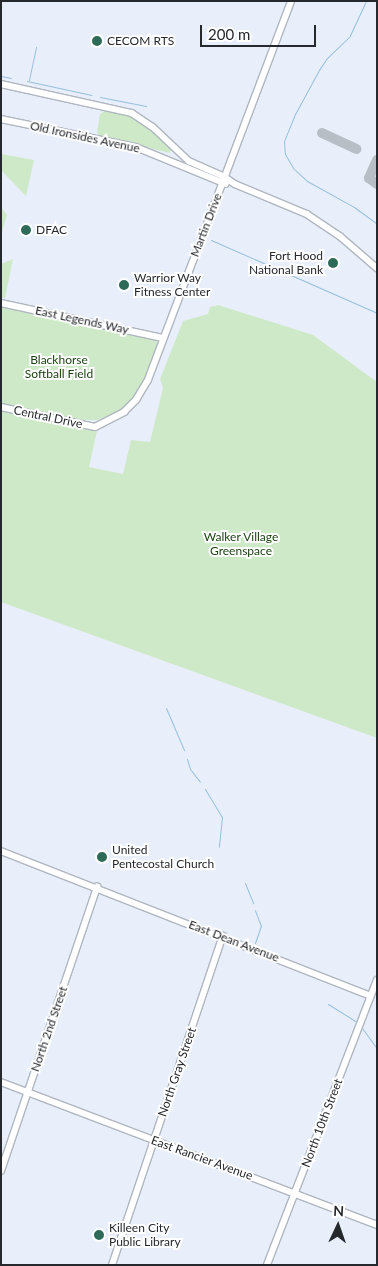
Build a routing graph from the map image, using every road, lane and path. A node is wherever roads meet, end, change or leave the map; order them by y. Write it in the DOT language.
graph roads {
  1 [pos="291,1"];
  2 [pos="1,84"];
  3 [pos="1,119"];
  4 [pos="225,177"];
  5 [pos="222,183"];
  6 [pos="236,184"];
  7 [pos="377,268"];
  8 [pos="1,303"];
  9 [pos="162,338"];
  10 [pos="1,407"];
  11 [pos="95,427"];
  12 [pos="1,851"];
  13 [pos="97,887"];
  14 [pos="223,936"];
  15 [pos="377,980"];
  16 [pos="371,996"];
  17 [pos="1,1082"];
  18 [pos="28,1092"];
  19 [pos="154,1140"];
  20 [pos="1,1171"];
  21 [pos="295,1193"];
  22 [pos="377,1225"];
  23 [pos="112,1265"];
  24 [pos="267,1265"];
  1 -- 4 [label="street, Martin Drive"];
  2 -- 4 [label="street"];
  3 -- 5 [label="street, Old Ironsides Avenue"];
  4 -- 5 [label="street, Martin Drive"];
  4 -- 6 [label="street"];
  5 -- 6 [label="street, Old Ironsides Avenue"];
  5 -- 9 [label="street, Martin Drive"];
  6 -- 7 [label="street"];
  8 -- 9 [label="street, East Legends Way"];
  9 -- 11 [label="street, Martin Drive"];
  10 -- 11 [label="street, Central Drive"];
  12 -- 13 [label="street, East Dean Avenue"];
  13 -- 14 [label="street, East Dean Avenue"];
  13 -- 18 [label="street, North 2nd Street"];
  14 -- 16 [label="street, East Dean Avenue"];
  14 -- 19 [label="street, North Gray Street"];
  15 -- 16 [label="street, North 10th Street"];
  16 -- 21 [label="street, North 10th Street"];
  17 -- 18 [label="street, East Rancier Avenue"];
  18 -- 19 [label="street, East Rancier Avenue"];
  18 -- 20 [label="street, North 2nd Street"];
  19 -- 21 [label="street, East Rancier Avenue"];
  19 -- 23 [label="street, North Gray Street"];
  21 -- 22 [label="street, East Rancier Avenue"];
  21 -- 24 [label="street, North 10th Street"];
}
